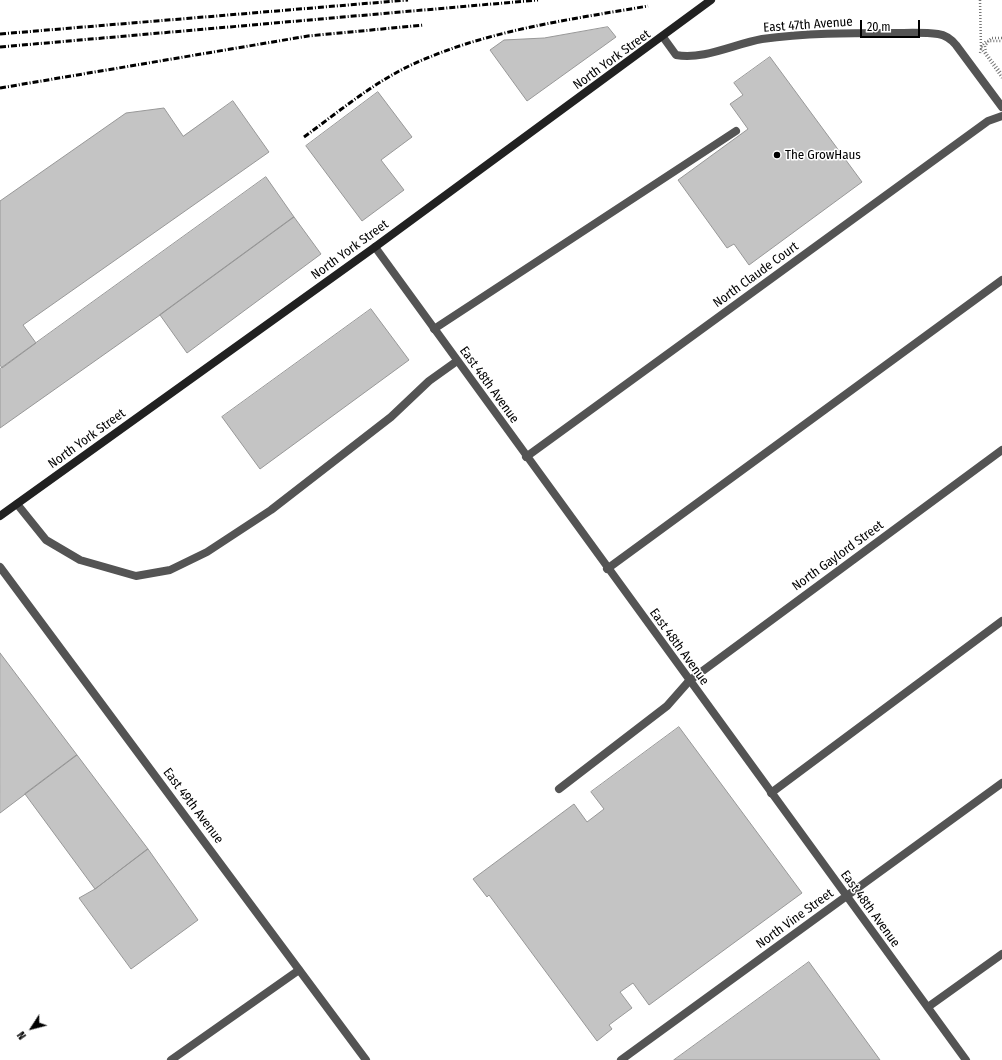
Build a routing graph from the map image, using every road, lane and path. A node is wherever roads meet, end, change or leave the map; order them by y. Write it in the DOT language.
graph roads {
  1 [pos="711,0"];
  2 [pos="980,0"];
  3 [pos="663,37"];
  4 [pos="1002,38"];
  5 [pos="1002,42"];
  6 [pos="1002,74"];
  7 [pos="1002,78"];
  8 [pos="1001,84"];
  9 [pos="1002,107"];
  10 [pos="1002,116"];
  11 [pos="736,131"];
  12 [pos="375,247"];
  13 [pos="1002,280"];
  14 [pos="434,329"];
  15 [pos="457,361"];
  16 [pos="1002,450"];
  17 [pos="526,457"];
  18 [pos="17,504"];
  19 [pos="0,516"];
  20 [pos="0,567"];
  21 [pos="607,569"];
  22 [pos="1002,621"];
  23 [pos="689,681"];
  24 [pos="1002,783"];
  25 [pos="559,789"];
  26 [pos="771,793"];
  27 [pos="846,897"];
  28 [pos="1002,954"];
  29 [pos="299,970"];
  30 [pos="928,1007"];
  31 [pos="171,1060"];
  32 [pos="366,1060"];
  33 [pos="621,1060"];
  34 [pos="966,1060"];
  1 -- 3 [label="street, North York Street"];
  2 -- 7 [label="path, bridge"];
  3 -- 9 [label="street, East 47th Avenue"];
  3 -- 12 [label="street, North York Street"];
  4 -- 6 [label="path, bridge"];
  5 -- 8 [label="path"];
  10 -- 17 [label="street, North Claude Court"];
  11 -- 14 [label="street"];
  12 -- 14 [label="street, East 48th Avenue"];
  12 -- 18 [label="street, North York Street"];
  13 -- 21 [label="street"];
  14 -- 15 [label="street, East 48th Avenue"];
  15 -- 17 [label="street, East 48th Avenue"];
  15 -- 18 [label="street"];
  16 -- 23 [label="street, North Gaylord Street"];
  17 -- 21 [label="street, East 48th Avenue"];
  18 -- 19 [label="street, North York Street"];
  20 -- 29 [label="street, East 49th Avenue"];
  21 -- 23 [label="street, East 48th Avenue"];
  22 -- 26 [label="street"];
  23 -- 25 [label="street, North Gaylord Street"];
  23 -- 26 [label="street, East 48th Avenue"];
  24 -- 27 [label="street, North Vine Street"];
  26 -- 27 [label="street, East 48th Avenue"];
  27 -- 30 [label="street, East 48th Avenue"];
  27 -- 33 [label="street, North Vine Street"];
  28 -- 30 [label="street"];
  29 -- 31 [label="street"];
  29 -- 32 [label="street, East 49th Avenue"];
  30 -- 34 [label="street, East 48th Avenue"];
}
